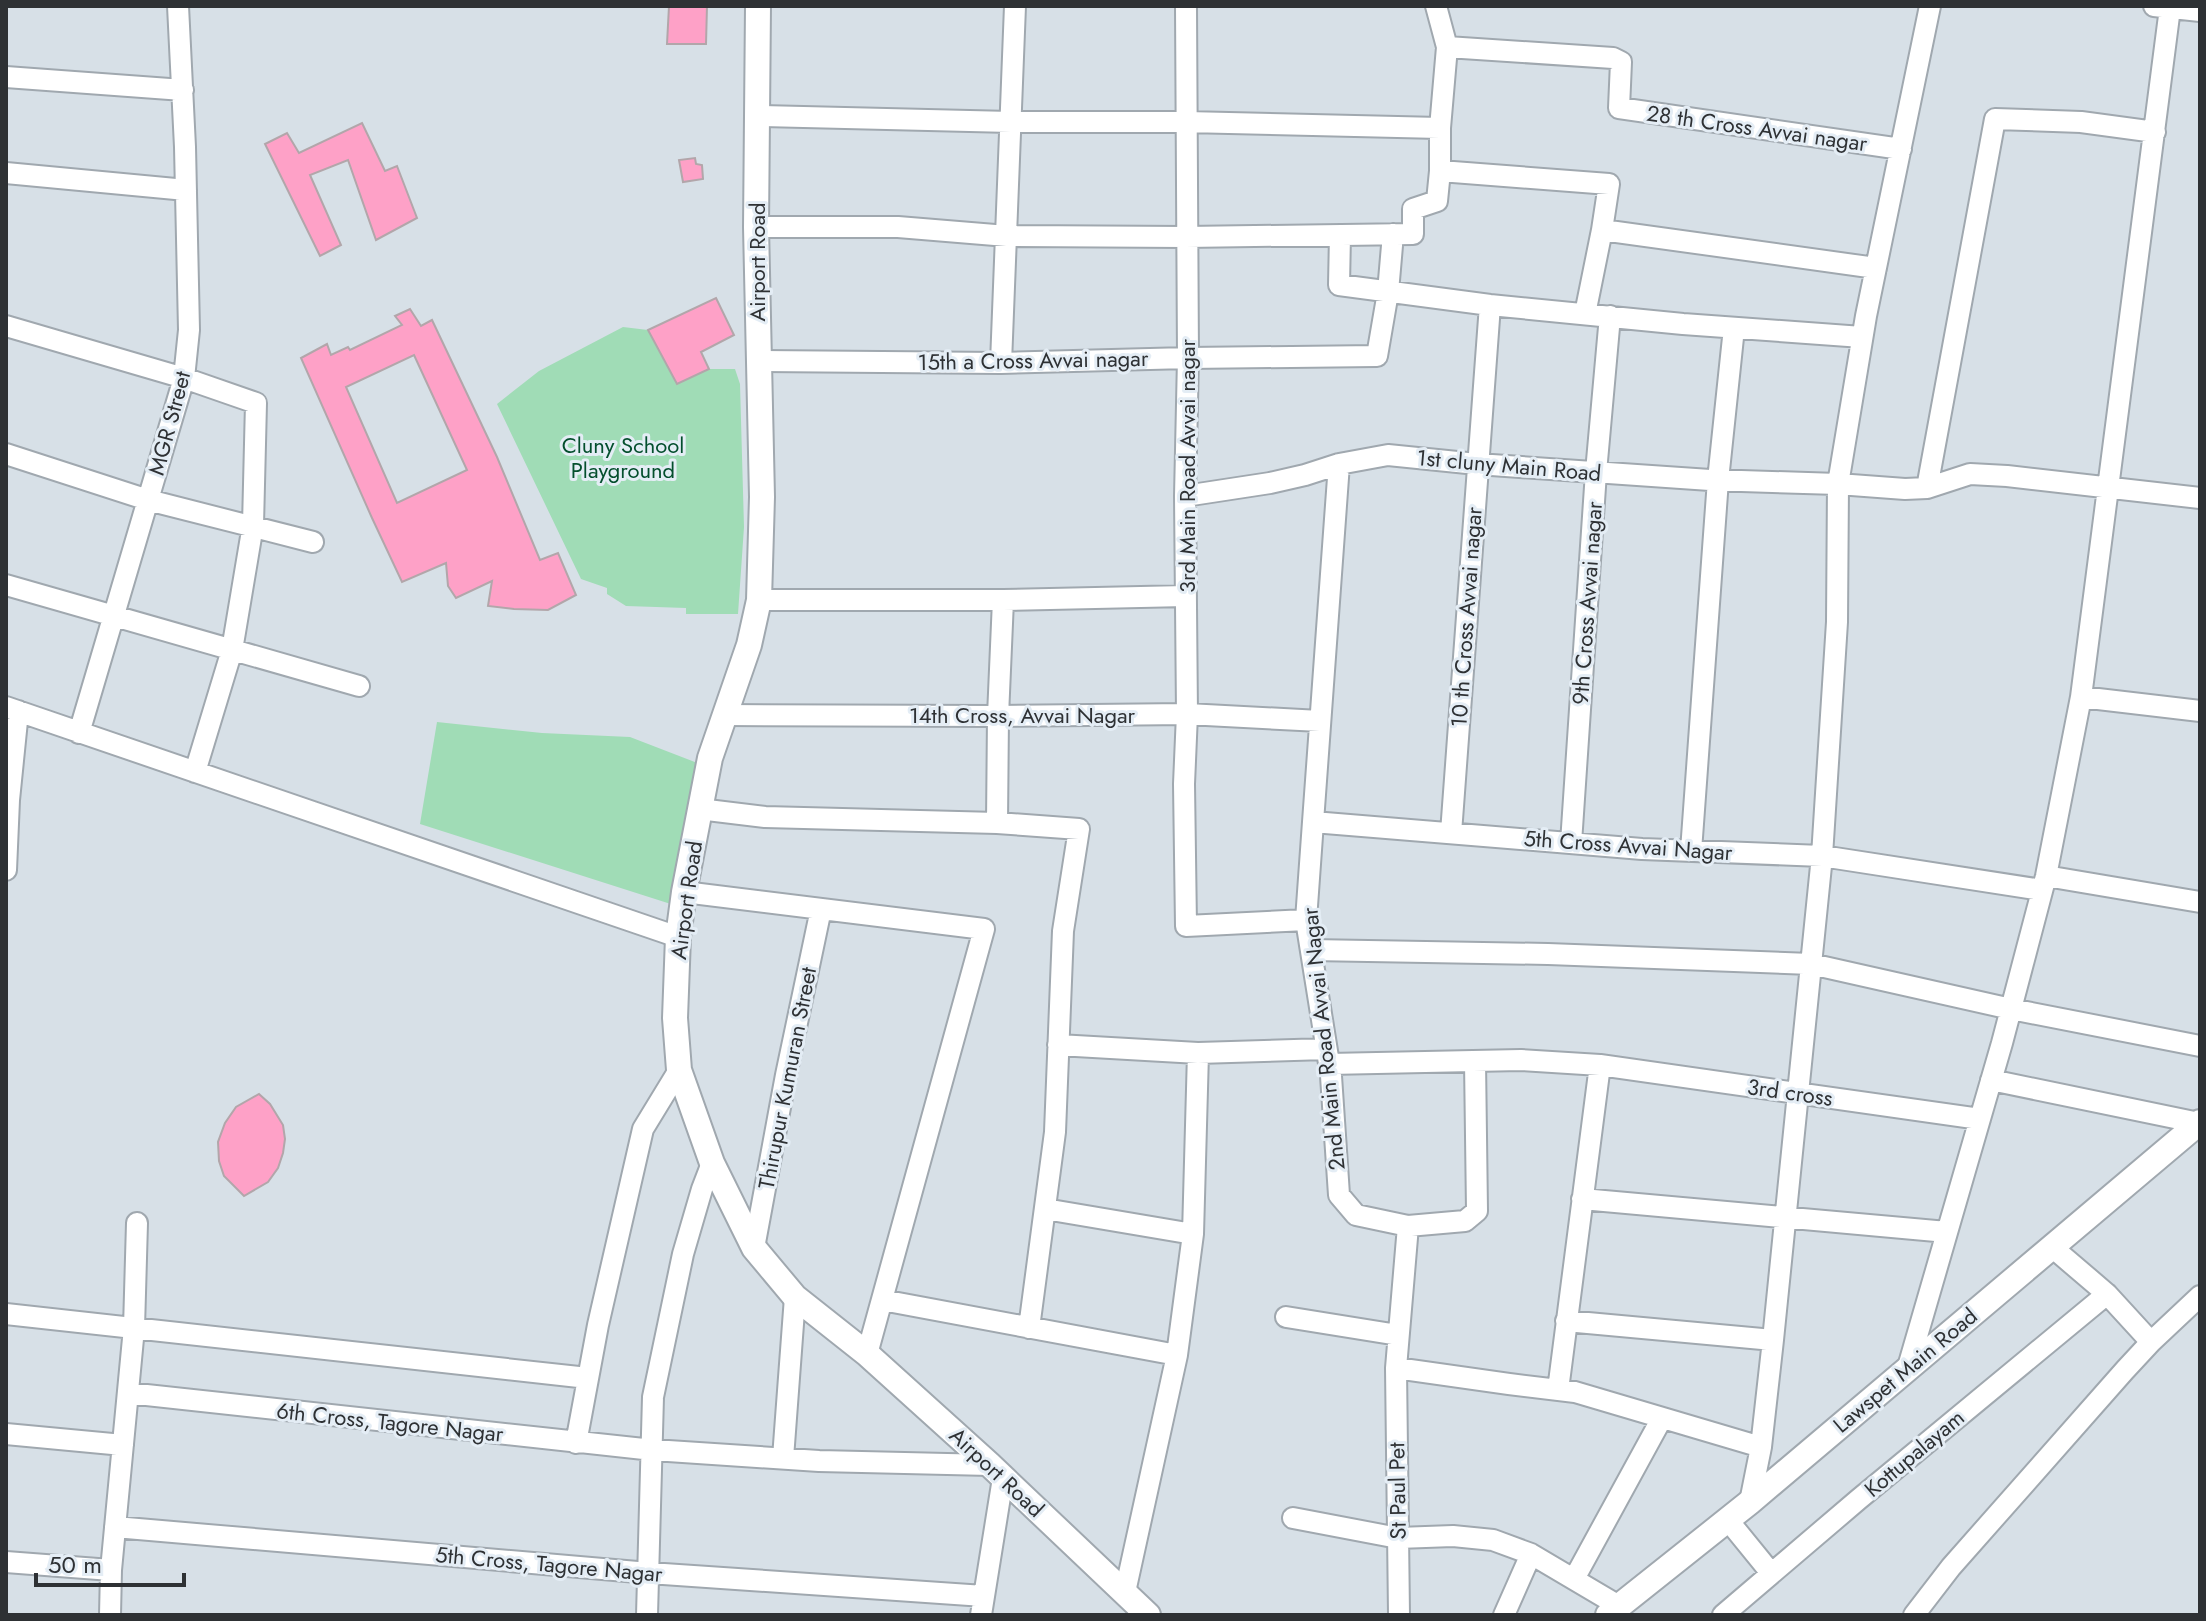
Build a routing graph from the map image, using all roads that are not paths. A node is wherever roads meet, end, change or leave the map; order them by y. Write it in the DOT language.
graph roads {
  1 [pos="178,6"];
  2 [pos="758,6"];
  3 [pos="1015,6"];
  4 [pos="1186,6"];
  5 [pos="1436,6"];
  6 [pos="1930,6"];
  7 [pos="2162,7"];
  8 [pos="2200,11"];
  9 [pos="1447,47"];
  10 [pos="6,77"];
  11 [pos="183,90"];
  12 [pos="758,116"];
  13 [pos="1011,122"];
  14 [pos="1186,122"];
  15 [pos="1440,128"];
  16 [pos="2155,132"];
  17 [pos="1901,149"];
  18 [pos="1440,171"];
  19 [pos="6,173"];
  20 [pos="186,190"];
  21 [pos="756,227"];
  22 [pos="1602,230"];
  23 [pos="1393,234"];
  24 [pos="1340,235"];
  25 [pos="1007,236"];
  26 [pos="1186,237"];
  27 [pos="1876,268"];
  28 [pos="1388,292"];
  29 [pos="1490,305"];
  30 [pos="1585,314"];
  31 [pos="1610,316"];
  32 [pos="6,326"];
  33 [pos="1734,328"];
  34 [pos="1862,337"];
  35 [pos="1188,358"];
  36 [pos="758,361"];
  37 [pos="1001,363"];
  38 [pos="184,378"];
  39 [pos="6,454"];
  40 [pos="1339,464"];
  41 [pos="1477,464"];
  42 [pos="1596,472"];
  43 [pos="1718,480"];
  44 [pos="1838,484"];
  45 [pos="1927,488"];
  46 [pos="2109,488"];
  47 [pos="1185,496"];
  48 [pos="2200,498"];
  49 [pos="148,500"];
  50 [pos="253,525"];
  51 [pos="313,542"];
  52 [pos="6,585"];
  53 [pos="1186,596"];
  54 [pos="759,600"];
  55 [pos="1003,600"];
  56 [pos="114,617"];
  57 [pos="232,650"];
  58 [pos="359,686"];
  59 [pos="2081,697"];
  60 [pos="12,709"];
  61 [pos="2200,711"];
  62 [pos="1187,714"];
  63 [pos="725,715"];
  64 [pos="998,716"];
  65 [pos="1320,721"];
  66 [pos="79,733"];
  67 [pos="195,772"];
  68 [pos="7,800"];
  69 [pos="699,809"];
  70 [pos="1313,822"];
  71 [pos="997,823"];
  72 [pos="1451,833"];
  73 [pos="1571,843"];
  74 [pos="1691,851"];
  75 [pos="1822,856"];
  76 [pos="6,870"];
  77 [pos="2044,883"];
  78 [pos="684,892"];
  79 [pos="2200,902"];
  80 [pos="821,909"];
  81 [pos="1306,920"];
  82 [pos="678,937"];
  83 [pos="1311,950"];
  84 [pos="1811,964"];
  85 [pos="2011,1009"];
  86 [pos="1058,1045"];
  87 [pos="2200,1046"];
  88 [pos="1198,1053"];
  89 [pos="1328,1056"];
  90 [pos="1475,1061"];
  91 [pos="1600,1065"];
  92 [pos="679,1070"];
  93 [pos="1991,1080"];
  94 [pos="1798,1093"];
  95 [pos="1980,1119"];
  96 [pos="2200,1122"];
  97 [pos="712,1163"];
  98 [pos="1582,1199"];
  99 [pos="1045,1209"];
  100 [pos="1786,1217"];
  101 [pos="137,1223"];
  102 [pos="1408,1226"];
  103 [pos="1947,1232"];
  104 [pos="1193,1234"];
  105 [pos="2052,1247"];
  106 [pos="754,1248"];
  107 [pos="2107,1294"];
  108 [pos="2200,1296"];
  109 [pos="795,1297"];
  110 [pos="882,1300"];
  111 [pos="6,1314"];
  112 [pos="1286,1317"];
  113 [pos="1566,1321"];
  114 [pos="134,1328"];
  115 [pos="1029,1328"];
  116 [pos="1398,1335"];
  117 [pos="1773,1340"];
  118 [pos="2151,1342"];
  119 [pos="867,1354"];
  120 [pos="1177,1355"];
  121 [pos="1908,1367"];
  122 [pos="1396,1368"];
  123 [pos="588,1378"];
  124 [pos="1558,1390"];
  125 [pos="128,1393"];
  126 [pos="1662,1418"];
  127 [pos="6,1434"];
  128 [pos="576,1443"];
  129 [pos="123,1445"];
  130 [pos="1761,1447"];
  131 [pos="653,1450"];
  132 [pos="783,1458"];
  133 [pos="997,1472"];
  134 [pos="1750,1502"];
  135 [pos="1293,1518"];
  136 [pos="1727,1519"];
  137 [pos="115,1527"];
  138 [pos="1398,1538"];
  139 [pos="1531,1554"];
  140 [pos="6,1562"];
  141 [pos="111,1570"];
  142 [pos="649,1573"];
  143 [pos="1771,1573"];
  144 [pos="1574,1579"];
  145 [pos="1125,1592"];
  146 [pos="982,1606"];
  147 [pos="1614,1610"];
  148 [pos="1726,1614"];
  149 [pos="110,1615"];
  150 [pos="647,1615"];
  151 [pos="1148,1615"];
  152 [pos="1399,1615"];
  153 [pos="1504,1615"];
  154 [pos="1914,1615"];
  1 -- 11 [label="street, MGR Street"];
  2 -- 12 [label="street, Airport Road"];
  3 -- 13 [label="street"];
  4 -- 14 [label="street, 3rd Main Road Avvai nagar"];
  5 -- 9 [label="street"];
  6 -- 17 [label="street"];
  7 -- 8 [label="street"];
  7 -- 16 [label="street"];
  9 -- 15 [label="street"];
  9 -- 17 [label="street, 28 th Cross Avvai nagar"];
  10 -- 11 [label="street"];
  11 -- 20 [label="street, MGR Street"];
  12 -- 13 [label="street"];
  12 -- 21 [label="street, Airport Road"];
  13 -- 14 [label="street"];
  13 -- 25 [label="street"];
  14 -- 15 [label="street"];
  14 -- 26 [label="street, 3rd Main Road Avvai nagar"];
  15 -- 18 [label="street"];
  16 -- 45 [label="street"];
  16 -- 46 [label="street"];
  17 -- 27 [label="street"];
  18 -- 22 [label="street"];
  18 -- 23 [label="street"];
  19 -- 20 [label="street"];
  20 -- 38 [label="street, MGR Street"];
  21 -- 25 [label="street"];
  21 -- 36 [label="street, Airport Road"];
  22 -- 27 [label="street"];
  22 -- 30 [label="street"];
  23 -- 24 [label="street"];
  23 -- 28 [label="street, 15th a Cross Avvai nagar"];
  24 -- 26 [label="street"];
  24 -- 28 [label="street"];
  25 -- 26 [label="street"];
  25 -- 37 [label="street"];
  26 -- 35 [label="street, 3rd Main Road Avvai nagar"];
  27 -- 34 [label="street"];
  28 -- 29 [label="street"];
  28 -- 35 [label="street, 15th a Cross Avvai nagar"];
  29 -- 30 [label="street"];
  29 -- 41 [label="street, 10 th Cross Avvai nagar"];
  30 -- 31 [label="street"];
  31 -- 33 [label="street"];
  31 -- 42 [label="street, 9th Cross Avvai nagar"];
  32 -- 38 [label="street"];
  33 -- 34 [label="street"];
  33 -- 43 [label="street"];
  34 -- 44 [label="street"];
  35 -- 37 [label="street, 15th a Cross Avvai nagar"];
  35 -- 47 [label="street, 3rd Main Road Avvai nagar"];
  36 -- 37 [label="street, 15th a Cross Avvai nagar"];
  36 -- 54 [label="street, Airport Road"];
  38 -- 49 [label="street, MGR Street"];
  38 -- 50 [label="street"];
  39 -- 49 [label="street"];
  40 -- 41 [label="street, 1st cluny Main Road"];
  40 -- 47 [label="street, 1st cluny Main Road"];
  40 -- 65 [label="street"];
  41 -- 42 [label="street, 1st cluny Main Road"];
  41 -- 72 [label="street, 10 th Cross Avvai nagar"];
  42 -- 43 [label="street, 1st cluny Main Road"];
  42 -- 73 [label="street, 9th Cross Avvai nagar"];
  43 -- 44 [label="street, 1st cluny Main Road"];
  43 -- 74 [label="street"];
  44 -- 45 [label="street, 1st cluny Main Road"];
  44 -- 75 [label="street"];
  45 -- 46 [label="street, 1st cluny Main Road"];
  46 -- 48 [label="street, 1st cluny Main Road"];
  46 -- 59 [label="street"];
  47 -- 53 [label="street, 3rd Main Road Avvai nagar"];
  49 -- 50 [label="street"];
  49 -- 56 [label="street, MGR Street"];
  50 -- 51 [label="street"];
  50 -- 57 [label="street"];
  52 -- 56 [label="street"];
  53 -- 55 [label="street"];
  53 -- 62 [label="street, 3rd Main Road Avvai nagar"];
  54 -- 55 [label="street"];
  54 -- 63 [label="street, Airport Road"];
  55 -- 64 [label="street"];
  56 -- 57 [label="street"];
  56 -- 66 [label="street, MGR Street"];
  57 -- 58 [label="street"];
  57 -- 67 [label="street"];
  59 -- 61 [label="street"];
  59 -- 77 [label="street"];
  60 -- 66 [label="street"];
  60 -- 68 [label="street"];
  62 -- 64 [label="street, 14th Cross, Avvai Nagar"];
  62 -- 65 [label="street, 14th Cross, Avvai Nagar"];
  62 -- 81 [label="street, 3rd Main Road Avvai nagar"];
  63 -- 64 [label="street, 14th Cross, Avvai Nagar"];
  63 -- 69 [label="street, Airport Road"];
  64 -- 71 [label="street"];
  65 -- 70 [label="street"];
  66 -- 67 [label="street"];
  67 -- 82 [label="street"];
  68 -- 76 [label="street"];
  69 -- 71 [label="street"];
  69 -- 78 [label="street, Airport Road"];
  70 -- 72 [label="street, 5th Cross Avvai Nagar"];
  70 -- 81 [label="street, 2nd Main Road Avvai Nagar"];
  71 -- 86 [label="street"];
  72 -- 73 [label="street, 5th Cross Avvai Nagar"];
  73 -- 74 [label="street, 5th Cross Avvai Nagar"];
  74 -- 75 [label="street, 5th Cross Avvai Nagar"];
  75 -- 77 [label="street, 5th Cross Avvai Nagar"];
  75 -- 84 [label="street"];
  77 -- 79 [label="street, 5th Cross Avvai Nagar"];
  77 -- 85 [label="street"];
  78 -- 80 [label="street"];
  78 -- 82 [label="street, Airport Road"];
  80 -- 106 [label="street, Thirupur Kumuran Street"];
  80 -- 110 [label="street"];
  81 -- 83 [label="street, 2nd Main Road Avvai Nagar"];
  82 -- 92 [label="street, Airport Road"];
  83 -- 84 [label="street"];
  83 -- 89 [label="street, 2nd Main Road Avvai Nagar"];
  84 -- 85 [label="street"];
  84 -- 94 [label="street"];
  85 -- 87 [label="street"];
  85 -- 93 [label="street"];
  86 -- 88 [label="street, 3rd cross"];
  86 -- 99 [label="street"];
  88 -- 89 [label="street, 3rd cross"];
  88 -- 104 [label="street"];
  89 -- 90 [label="street, 3rd cross"];
  89 -- 102 [label="street, 2nd Main Road Avvai Nagar"];
  90 -- 91 [label="street, 3rd cross"];
  90 -- 102 [label="street, 2nd Main Road Avvai Nagar"];
  91 -- 94 [label="street, 3rd cross"];
  91 -- 98 [label="street"];
  92 -- 97 [label="street, Airport Road"];
  92 -- 123 [label="street"];
  93 -- 95 [label="street"];
  93 -- 96 [label="street"];
  94 -- 95 [label="street, 3rd cross"];
  94 -- 100 [label="street"];
  95 -- 103 [label="street"];
  96 -- 105 [label="street, Lawspet Main Road"];
  97 -- 106 [label="street, Airport Road"];
  97 -- 131 [label="street"];
  98 -- 100 [label="street"];
  98 -- 113 [label="street"];
  99 -- 104 [label="street"];
  99 -- 115 [label="street"];
  100 -- 103 [label="street"];
  100 -- 117 [label="street"];
  101 -- 114 [label="street"];
  102 -- 116 [label="street, St Paul Pet"];
  103 -- 121 [label="street"];
  104 -- 120 [label="street"];
  105 -- 107 [label="street"];
  105 -- 121 [label="street, Lawspet Main Road"];
  106 -- 109 [label="street, Airport Road"];
  107 -- 118 [label="street"];
  107 -- 143 [label="street, Kottupalayam"];
  108 -- 118 [label="street"];
  109 -- 119 [label="street, Airport Road"];
  109 -- 132 [label="street"];
  110 -- 115 [label="street"];
  110 -- 119 [label="street"];
  111 -- 114 [label="street"];
  112 -- 116 [label="street"];
  113 -- 117 [label="street"];
  113 -- 124 [label="street"];
  114 -- 123 [label="street"];
  114 -- 125 [label="street"];
  115 -- 120 [label="street"];
  116 -- 122 [label="street, St Paul Pet"];
  117 -- 130 [label="street"];
  118 -- 154 [label="street"];
  119 -- 133 [label="street, Airport Road"];
  120 -- 145 [label="street"];
  121 -- 134 [label="street, Lawspet Main Road"];
  122 -- 124 [label="street"];
  122 -- 138 [label="street, St Paul Pet"];
  123 -- 128 [label="street"];
  124 -- 126 [label="street"];
  125 -- 128 [label="street, 6th Cross, Tagore Nagar"];
  125 -- 129 [label="street"];
  126 -- 130 [label="street"];
  126 -- 144 [label="street"];
  127 -- 129 [label="street"];
  128 -- 131 [label="street, 6th Cross, Tagore Nagar"];
  129 -- 137 [label="street"];
  130 -- 134 [label="street"];
  131 -- 132 [label="street, 6th Cross, Tagore Nagar"];
  131 -- 142 [label="street"];
  132 -- 133 [label="street, 6th Cross, Tagore Nagar"];
  133 -- 145 [label="street, Airport Road"];
  133 -- 146 [label="street"];
  134 -- 136 [label="street, Lawspet Main Road"];
  135 -- 138 [label="street"];
  136 -- 143 [label="street"];
  136 -- 147 [label="street, Lawspet Main Road"];
  137 -- 141 [label="street"];
  137 -- 142 [label="street, 5th Cross, Tagore Nagar"];
  138 -- 139 [label="street"];
  138 -- 152 [label="street, St Paul Pet"];
  139 -- 144 [label="street"];
  139 -- 153 [label="street"];
  140 -- 141 [label="street"];
  141 -- 149 [label="street"];
  142 -- 146 [label="street, 5th Cross, Tagore Nagar"];
  142 -- 150 [label="street"];
  143 -- 148 [label="street, Kottupalayam"];
  144 -- 147 [label="street"];
  145 -- 151 [label="street, Airport Road"];
}
